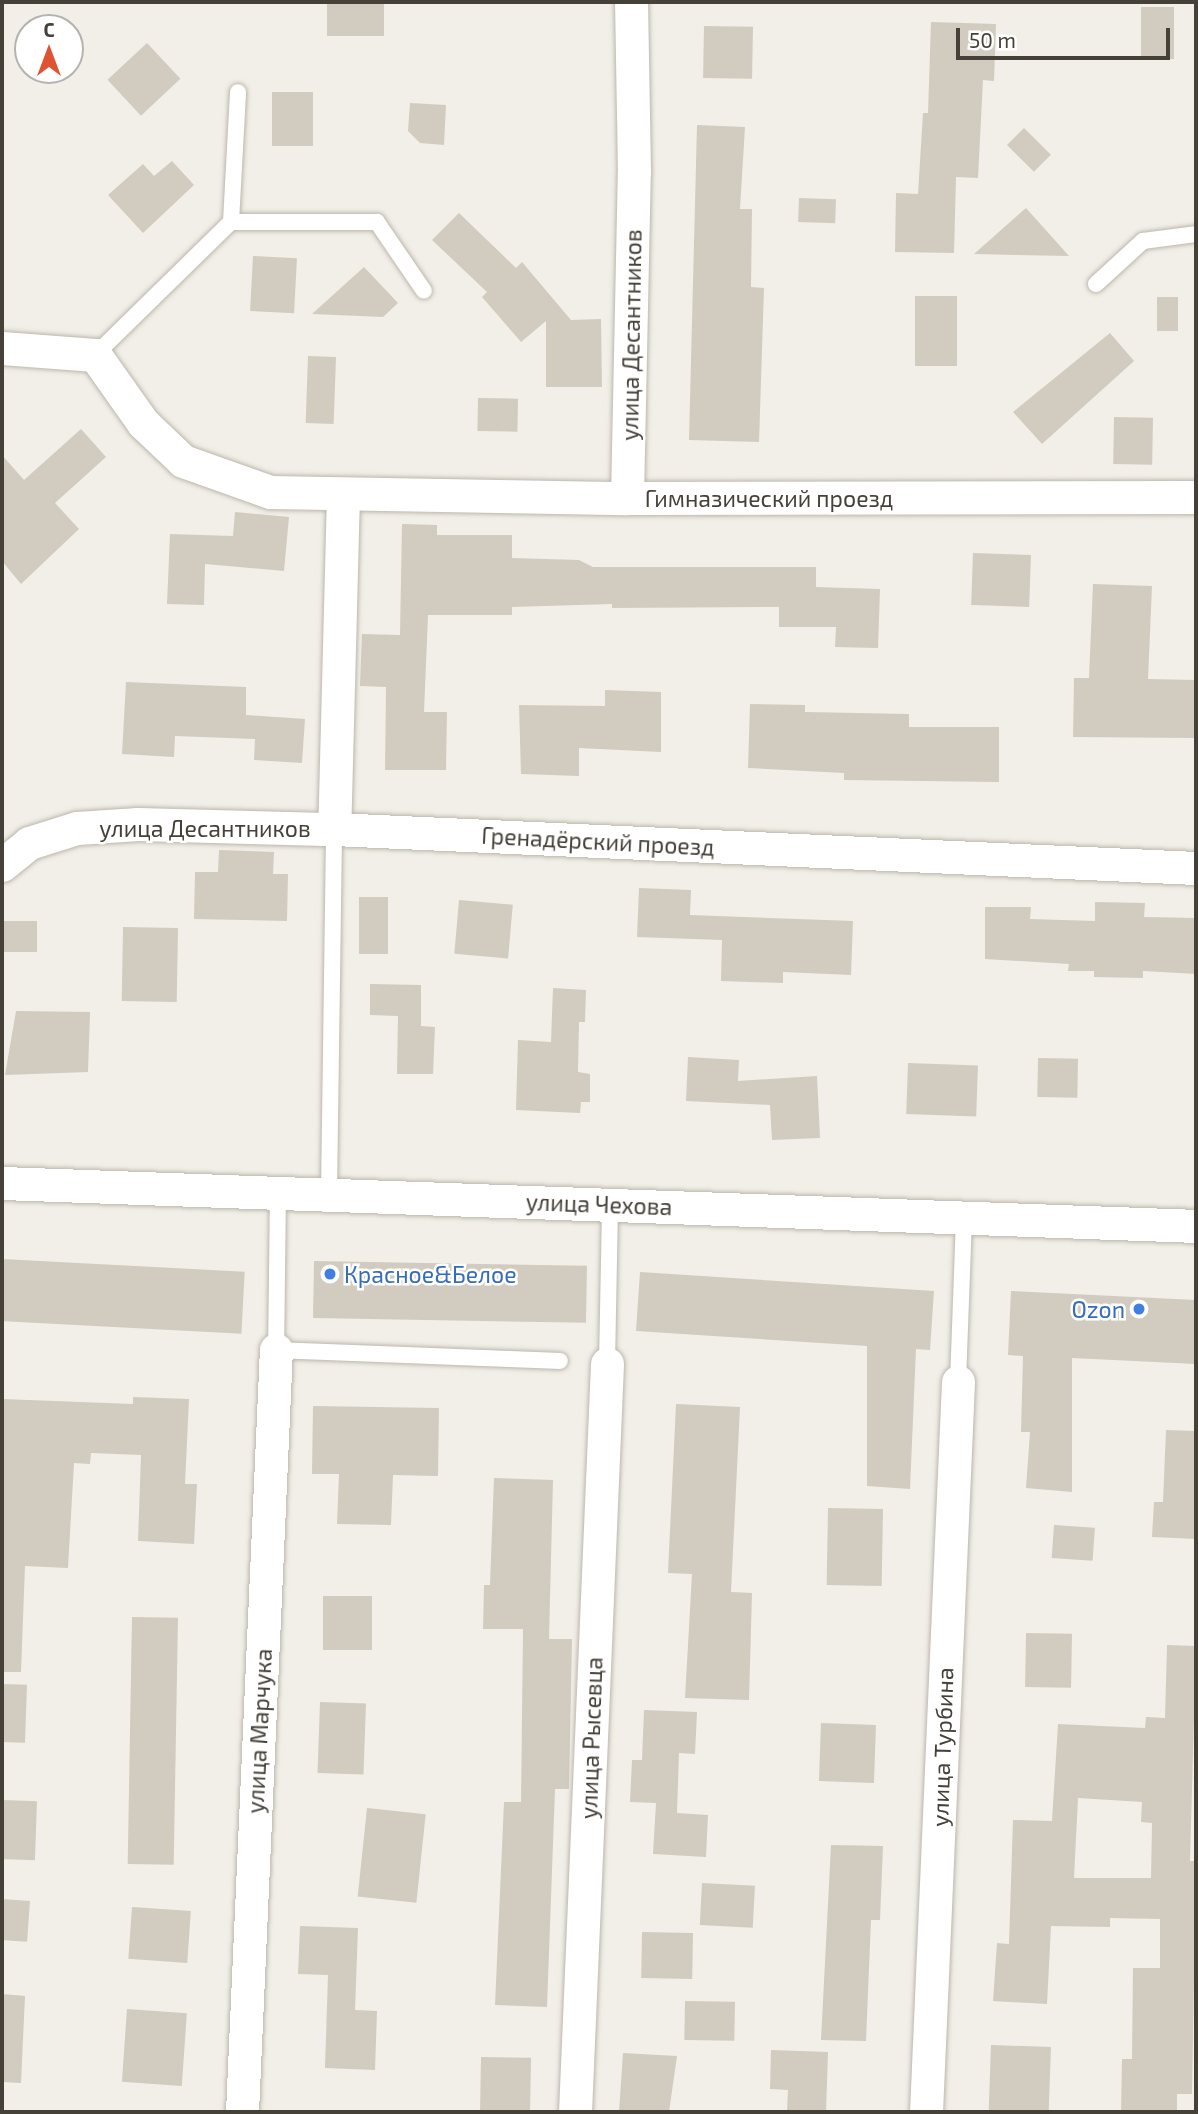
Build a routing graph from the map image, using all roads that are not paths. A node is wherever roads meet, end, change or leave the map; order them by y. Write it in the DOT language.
graph roads {
  1 [pos="631,2"];
  2 [pos="238,92"];
  3 [pos="231,222"];
  4 [pos="1196,234"];
  5 [pos="1096,284"];
  6 [pos="424,291"];
  7 [pos="2,348"];
  8 [pos="95,355"];
  9 [pos="342,495"];
  10 [pos="627,498"];
  11 [pos="1196,498"];
  12 [pos="334,829"];
  13 [pos="2,865"];
  14 [pos="1196,868"];
  15 [pos="2,1183"];
  16 [pos="278,1192"];
  17 [pos="329,1193"];
  18 [pos="610,1204"];
  19 [pos="964,1218"];
  20 [pos="1196,1226"];
  21 [pos="276,1350"];
  22 [pos="560,1361"];
  23 [pos="607,1364"];
  24 [pos="958,1382"];
  25 [pos="242,2112"];
  26 [pos="575,2112"];
  27 [pos="926,2112"];
  1 -- 10 [label="street, улица Десантников"];
  2 -- 3 [label="lane"];
  3 -- 6 [label="lane"];
  3 -- 8 [label="lane"];
  4 -- 5 [label="lane"];
  7 -- 8 [label="street"];
  8 -- 9 [label="street"];
  9 -- 10 [label="street, Гимназический проезд"];
  9 -- 12 [label="street"];
  10 -- 11 [label="street, Гимназический проезд"];
  12 -- 13 [label="street, улица Десантников"];
  12 -- 14 [label="street, Гренадёрский проезд"];
  12 -- 17 [label="lane"];
  15 -- 16 [label="street, улица Чехова"];
  16 -- 17 [label="street, улица Чехова"];
  16 -- 21 [label="lane"];
  17 -- 18 [label="street, улица Чехова"];
  18 -- 19 [label="street, улица Чехова"];
  18 -- 23 [label="lane"];
  19 -- 20 [label="street, улица Чехова"];
  19 -- 24 [label="lane"];
  21 -- 22 [label="lane"];
  21 -- 25 [label="street, улица Марчука"];
  23 -- 26 [label="street, улица Рысевца"];
  24 -- 27 [label="street, улица Турбина"];
}
